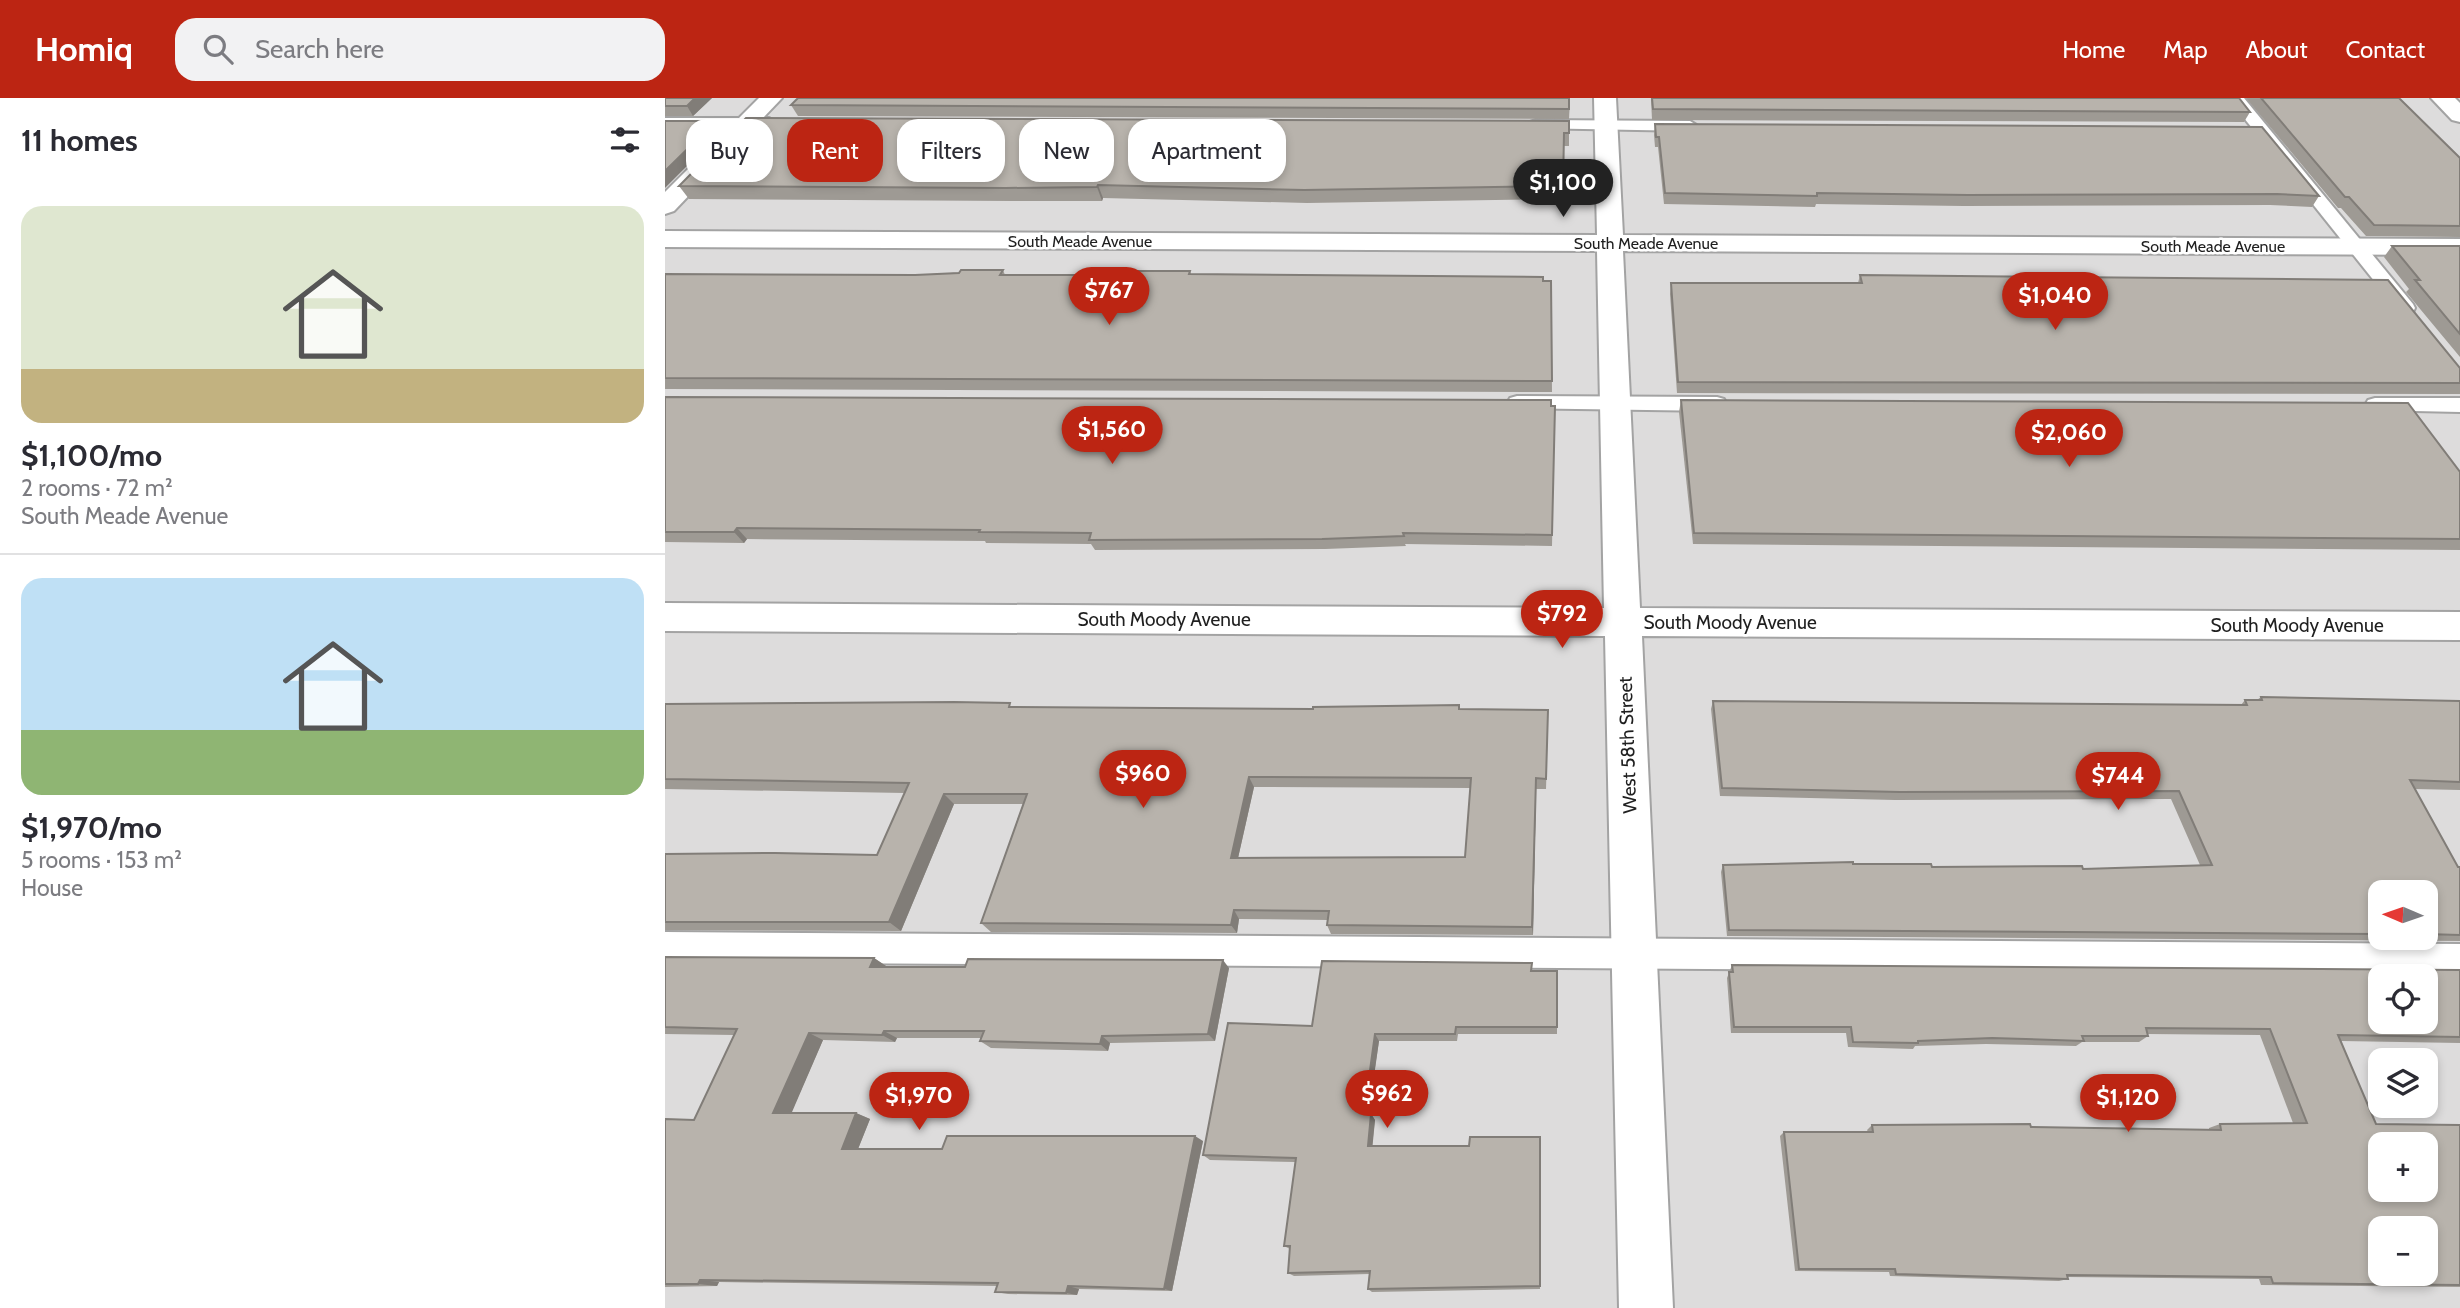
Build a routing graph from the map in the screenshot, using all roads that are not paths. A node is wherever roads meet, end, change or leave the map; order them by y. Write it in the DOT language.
graph roads {
  1 [pos="771,98"];
  2 [pos="2236,98"];
  3 [pos="2442,98"];
  4 [pos="1606,112"];
  5 [pos="2460,115"];
  6 [pos="750,119"];
  7 [pos="665,123"];
  8 [pos="686,123"];
  9 [pos="773,123"];
  10 [pos="785,123"];
  11 [pos="1518,125"];
  12 [pos="1700,126"];
  13 [pos="2234,129"];
  14 [pos="2262,130"];
  15 [pos="688,182"];
  16 [pos="665,206"];
  17 [pos="665,239"];
  18 [pos="1610,243"];
  19 [pos="2356,246"];
  20 [pos="2460,247"];
  21 [pos="2418,323"];
  22 [pos="1503,403"];
  23 [pos="1615,404"];
  24 [pos="1739,404"];
  25 [pos="2349,405"];
  26 [pos="2460,405"];
  27 [pos="665,617"];
  28 [pos="1623,621"];
  29 [pos="2460,626"];
  30 [pos="665,947"];
  31 [pos="1634,952"];
  32 [pos="2460,959"];
  33 [pos="1646,1308"];
  1 -- 6 [label="street"];
  2 -- 14 [label="lane"];
  3 -- 5 [label="street"];
  4 -- 11 [label="lane"];
  4 -- 12 [label="lane"];
  4 -- 18 [label="street, West 58th Street"];
  7 -- 8 [label="lane"];
  9 -- 10 [label="lane"];
  13 -- 14 [label="lane"];
  14 -- 19 [label="lane"];
  15 -- 16 [label="street"];
  17 -- 18 [label="street, South Meade Avenue"];
  18 -- 19 [label="street, South Meade Avenue"];
  18 -- 23 [label="street, West 58th Street"];
  19 -- 20 [label="street, South Meade Avenue"];
  19 -- 21 [label="lane"];
  22 -- 23 [label="lane"];
  23 -- 24 [label="lane"];
  23 -- 28 [label="street, West 58th Street"];
  25 -- 26 [label="lane"];
  27 -- 28 [label="street, South Moody Avenue"];
  28 -- 29 [label="street, South Moody Avenue"];
  28 -- 31 [label="street, West 58th Street"];
  30 -- 31 [label="lane"];
  31 -- 32 [label="lane"];
  31 -- 33 [label="street, West 58th Street"];
}
